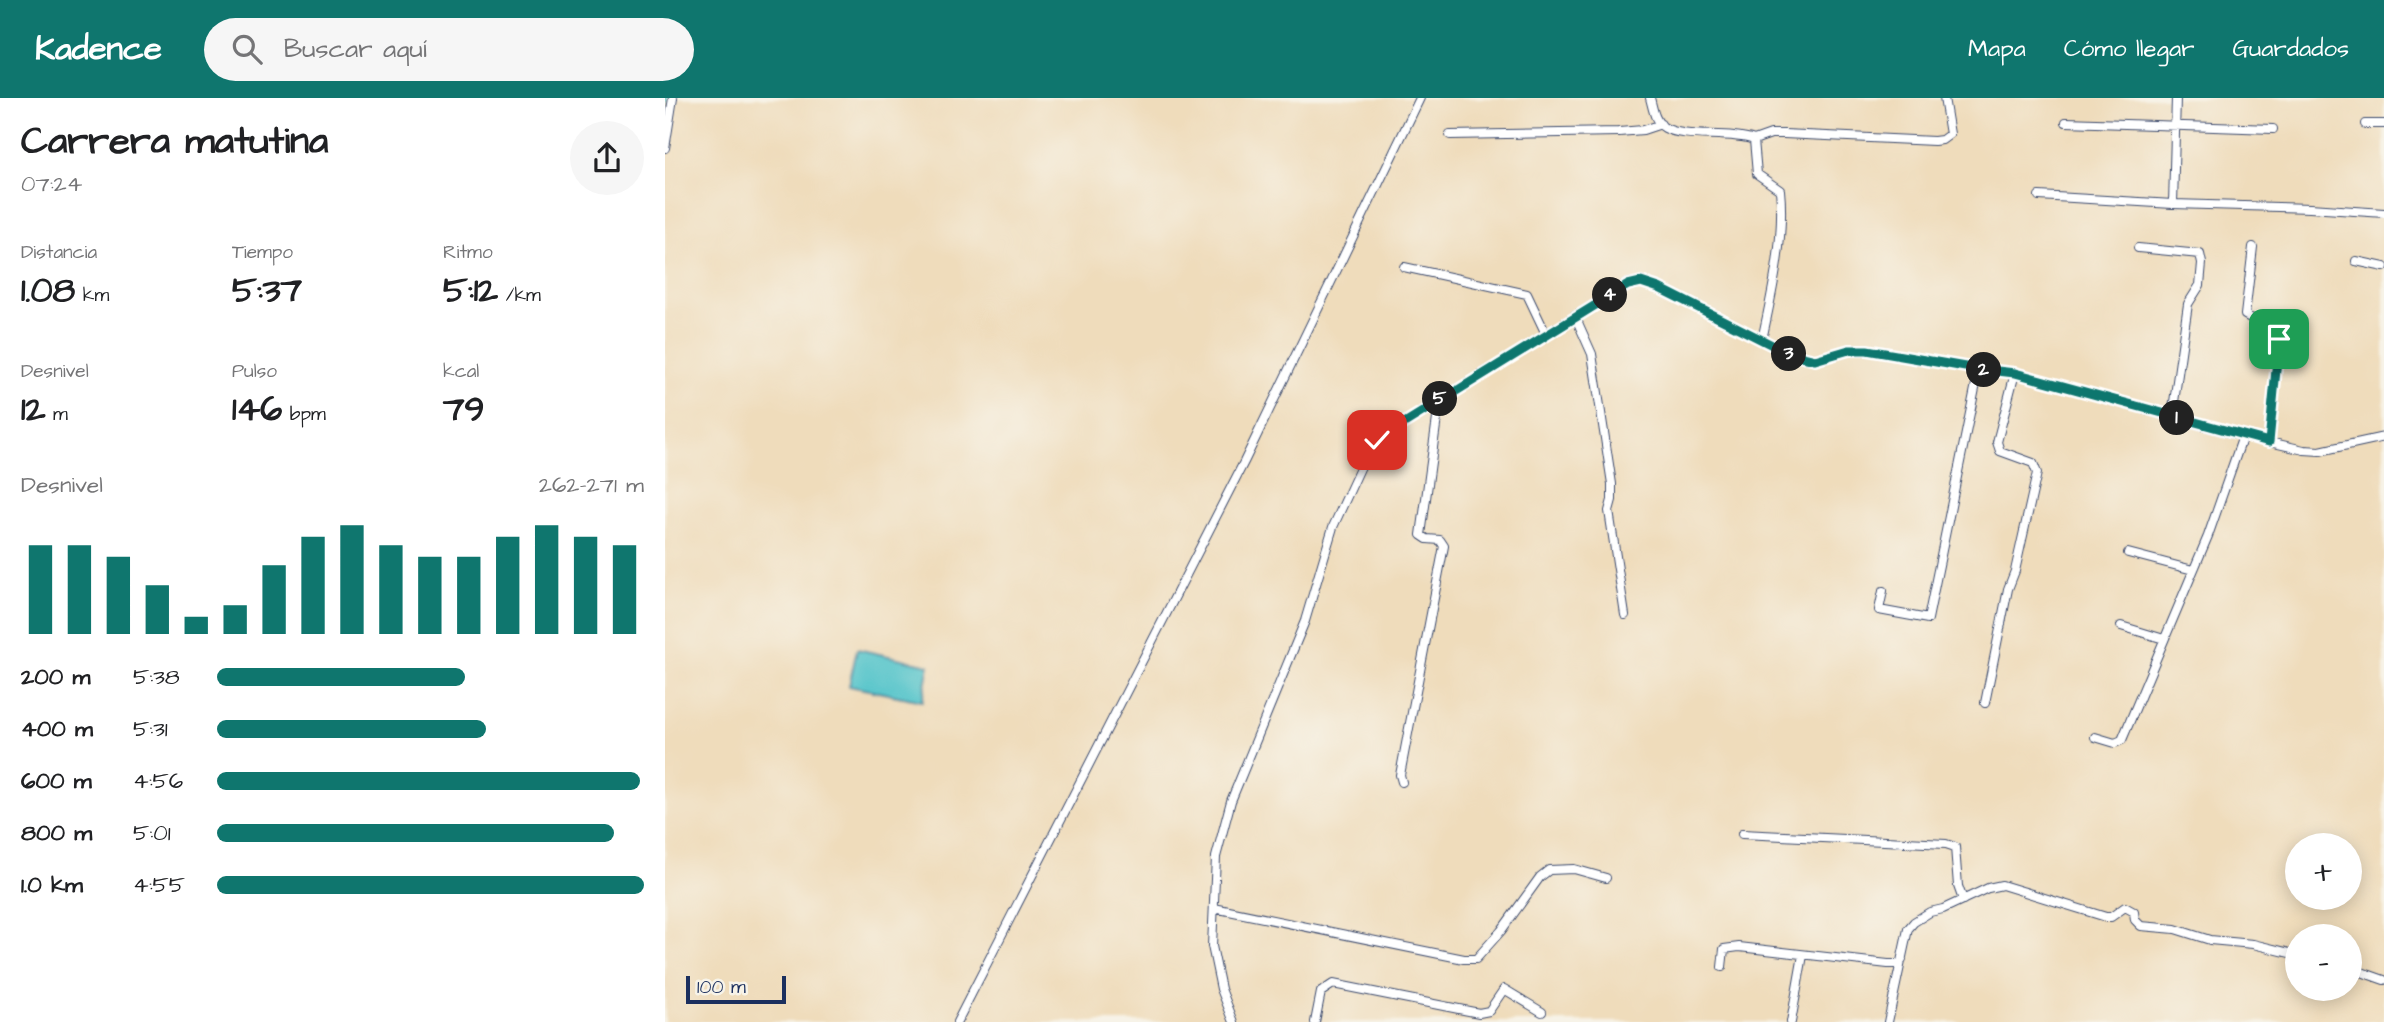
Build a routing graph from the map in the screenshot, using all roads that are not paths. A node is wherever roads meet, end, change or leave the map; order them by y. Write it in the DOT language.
graph roads {
  1 [pos="673,98"];
  2 [pos="1420,98"];
  3 [pos="1650,98"];
  4 [pos="1944,98"];
  5 [pos="2176,98"];
  6 [pos="2066,122"];
  7 [pos="1661,124"];
  8 [pos="2365,124"];
  9 [pos="2384,124"];
  10 [pos="2175,125"];
  11 [pos="2273,129"];
  12 [pos="1450,135"];
  13 [pos="1754,140"];
  14 [pos="665,148"];
  15 [pos="2039,196"];
  16 [pos="2173,204"];
  17 [pos="2384,213"];
  18 [pos="2253,247"];
  19 [pos="2138,248"];
  20 [pos="2356,261"];
  21 [pos="1404,267"];
  22 [pos="2384,267"];
  23 [pos="1575,316"];
  24 [pos="1546,334"];
  25 [pos="1762,340"];
  26 [pos="1979,369"];
  27 [pos="2015,373"];
  28 [pos="1437,401"];
  29 [pos="2172,416"];
  30 [pos="2243,436"];
  31 [pos="2384,436"];
  32 [pos="2269,442"];
  33 [pos="2128,553"];
  34 [pos="2193,570"];
  35 [pos="1883,590"];
  36 [pos="1625,615"];
  37 [pos="2121,626"];
  38 [pos="2164,639"];
  39 [pos="1985,703"];
  40 [pos="2095,737"];
  41 [pos="1402,782"];
  42 [pos="1742,834"];
  43 [pos="1606,878"];
  44 [pos="1963,900"];
  45 [pos="1214,908"];
  46 [pos="2285,952"];
  47 [pos="1804,955"];
  48 [pos="1903,958"];
  49 [pos="1721,967"];
  50 [pos="2362,972"];
  51 [pos="2384,980"];
  52 [pos="1542,1012"];
  53 [pos="957,1022"];
  54 [pos="1234,1022"];
  55 [pos="1315,1022"];
  56 [pos="1791,1022"];
  57 [pos="1888,1022"];
  1 -- 14 [label="street"];
  2 -- 53 [label="street"];
  3 -- 7 [label="street"];
  4 -- 13 [label="street"];
  5 -- 10 [label="street"];
  6 -- 10 [label="street"];
  7 -- 12 [label="street"];
  7 -- 13 [label="street"];
  8 -- 9 [label="street"];
  10 -- 11 [label="street"];
  10 -- 16 [label="street"];
  13 -- 25 [label="street"];
  15 -- 16 [label="street"];
  16 -- 17 [label="street"];
  18 -- 32 [label="street"];
  19 -- 29 [label="street"];
  20 -- 22 [label="street"];
  21 -- 24 [label="street"];
  23 -- 24 [label="street"];
  23 -- 25 [label="street"];
  23 -- 36 [label="street"];
  24 -- 28 [label="street"];
  25 -- 26 [label="street"];
  26 -- 27 [label="street"];
  26 -- 35 [label="street"];
  27 -- 29 [label="street"];
  27 -- 39 [label="street"];
  28 -- 41 [label="street"];
  28 -- 45 [label="street"];
  29 -- 30 [label="street"];
  30 -- 32 [label="street"];
  30 -- 34 [label="street"];
  31 -- 32 [label="street"];
  33 -- 34 [label="street"];
  34 -- 38 [label="street"];
  37 -- 38 [label="street"];
  38 -- 40 [label="street"];
  42 -- 44 [label="street"];
  43 -- 45 [label="street"];
  44 -- 46 [label="street"];
  44 -- 48 [label="street"];
  45 -- 54 [label="street"];
  47 -- 48 [label="street"];
  47 -- 49 [label="street"];
  47 -- 56 [label="street"];
  48 -- 57 [label="street"];
  50 -- 51 [label="street"];
  52 -- 55 [label="street"];
}
